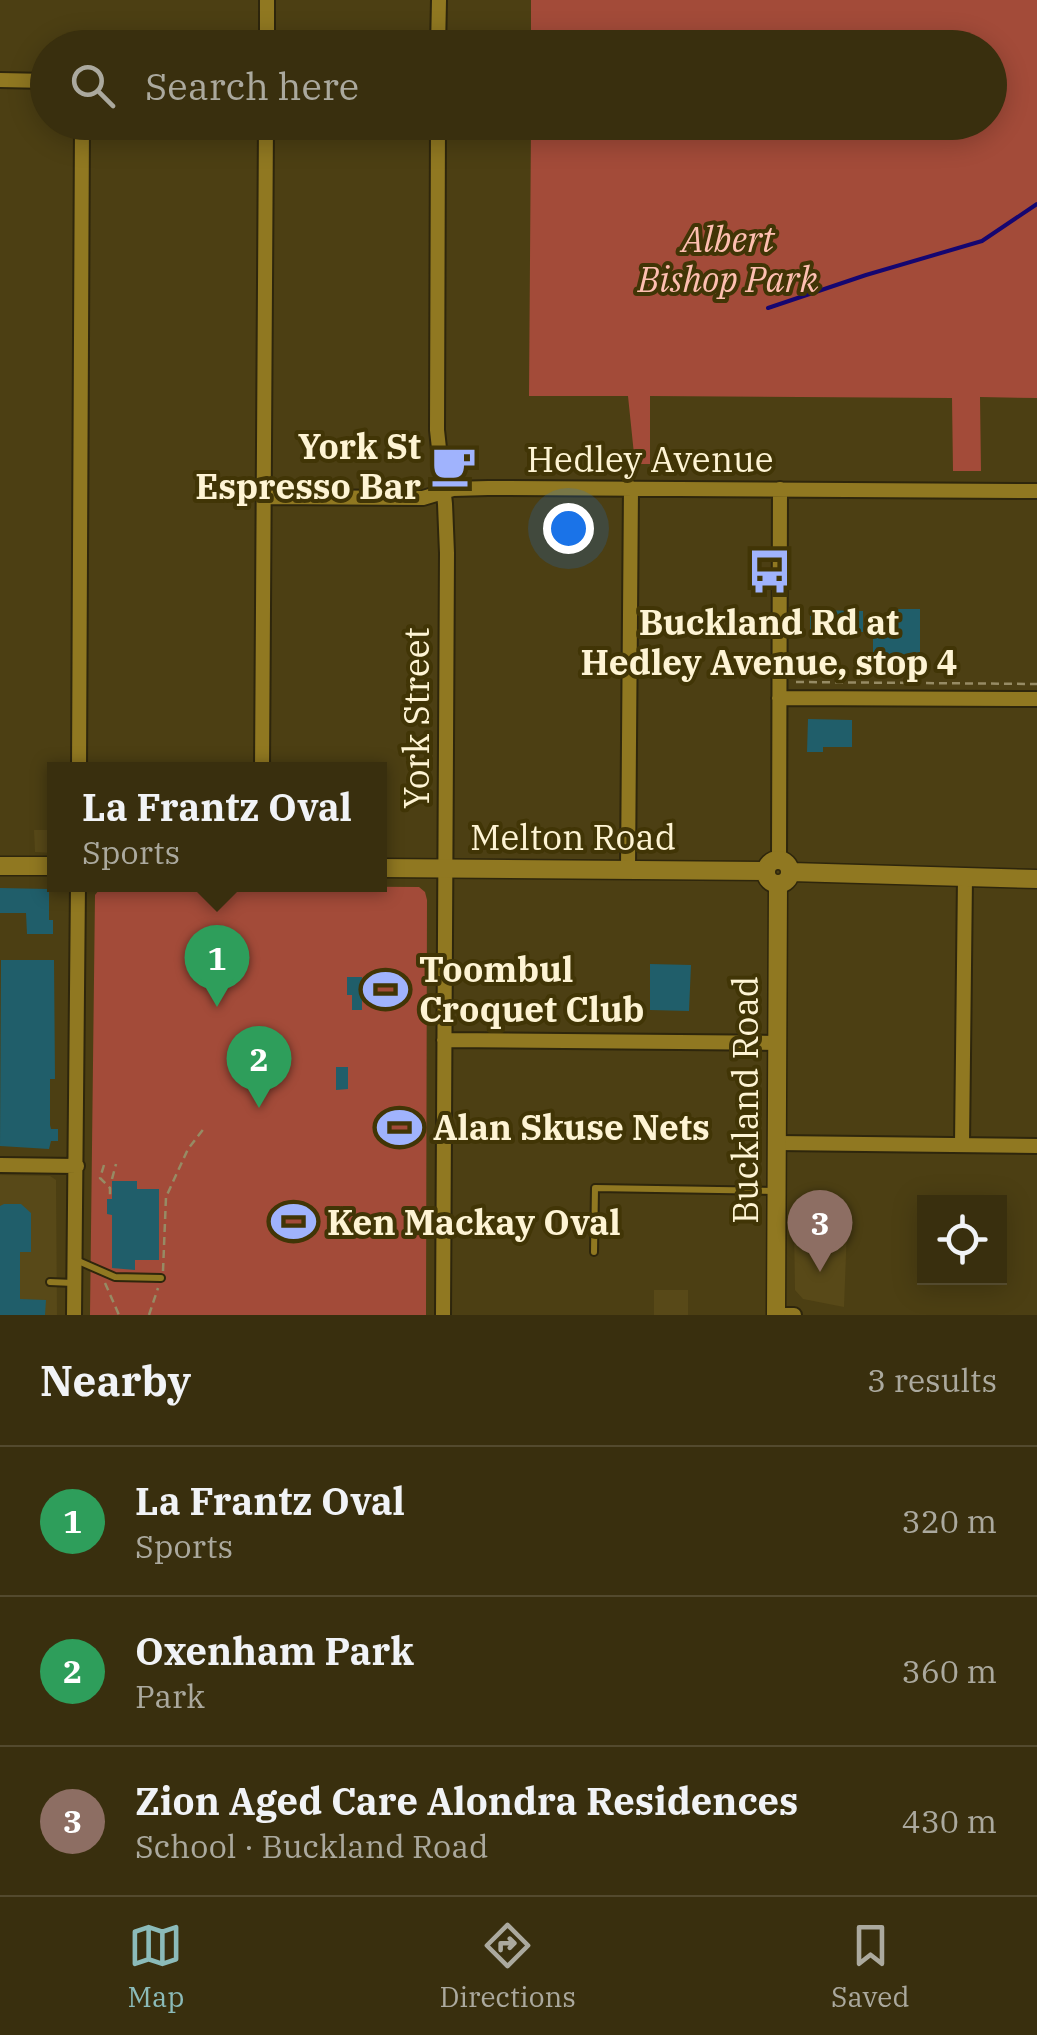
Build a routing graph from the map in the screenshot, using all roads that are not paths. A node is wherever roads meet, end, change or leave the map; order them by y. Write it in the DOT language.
graph roads {
  1 [pos="267,0"];
  2 [pos="439,0"];
  3 [pos="267,30"];
  4 [pos="438,30"];
  5 [pos="0,80"];
  6 [pos="30,81"];
  7 [pos="82,140"];
  8 [pos="266,140"];
  9 [pos="438,140"];
  10 [pos="631,488"];
  11 [pos="780,489"];
  12 [pos="443,491"];
  13 [pos="1037,491"];
  14 [pos="264,497"];
  15 [pos="779,698"];
  16 [pos="1037,699"];
  17 [pos="79,762"];
  18 [pos="262,762"];
  19 [pos="0,866"];
  20 [pos="47,866"];
  21 [pos="387,868"];
  22 [pos="446,869"];
  23 [pos="628,870"];
  24 [pos="778,872"];
  25 [pos="966,877"];
  26 [pos="1037,879"];
  27 [pos="78,892"];
  28 [pos="444,1040"];
  29 [pos="778,1042"];
  30 [pos="777,1143"];
  31 [pos="962,1145"];
  32 [pos="1037,1146"];
  33 [pos="0,1165"];
  34 [pos="77,1166"];
  35 [pos="776,1191"];
  36 [pos="594,1252"];
  37 [pos="75,1260"];
  38 [pos="161,1278"];
  39 [pos="50,1282"];
  40 [pos="74,1283"];
  41 [pos="74,1315"];
  42 [pos="443,1315"];
  43 [pos="778,1315"];
  44 [pos="794,1315"];
  1 -- 3 [label="street"];
  2 -- 4 [label="street"];
  5 -- 6 [label="street"];
  7 -- 17 [label="street"];
  8 -- 14 [label="street"];
  9 -- 12 [label="street, York Street"];
  10 -- 11 [label="street, Hedley Avenue"];
  10 -- 12 [label="street, Hedley Avenue"];
  10 -- 23 [label="street"];
  11 -- 13 [label="street, Hedley Avenue"];
  11 -- 15 [label="street, Buckland Road"];
  12 -- 14 [label="street, Hedley Avenue"];
  12 -- 22 [label="street, York Street"];
  14 -- 18 [label="street"];
  15 -- 16 [label="street"];
  15 -- 24 [label="street, Buckland Road"];
  19 -- 20 [label="street"];
  21 -- 22 [label="street, Melton Road"];
  22 -- 23 [label="street, Melton Road"];
  22 -- 28 [label="street, York Street"];
  23 -- 24 [label="street, Melton Road"];
  24 -- 25 [label="street, Melton Road"];
  24 -- 29 [label="street, Buckland Road"];
  25 -- 26 [label="street, Melton Road"];
  25 -- 31 [label="street"];
  27 -- 34 [label="street"];
  28 -- 29 [label="street"];
  28 -- 42 [label="street, York Street"];
  29 -- 30 [label="street, Buckland Road"];
  30 -- 31 [label="street"];
  30 -- 35 [label="street, Buckland Road"];
  31 -- 32 [label="street"];
  33 -- 34 [label="street"];
  34 -- 37 [label="street"];
  35 -- 36 [label="lane"];
  35 -- 43 [label="street, Buckland Road"];
  37 -- 38 [label="lane"];
  37 -- 40 [label="street"];
  39 -- 40 [label="lane"];
  40 -- 41 [label="street"];
  43 -- 44 [label="street"];
}
